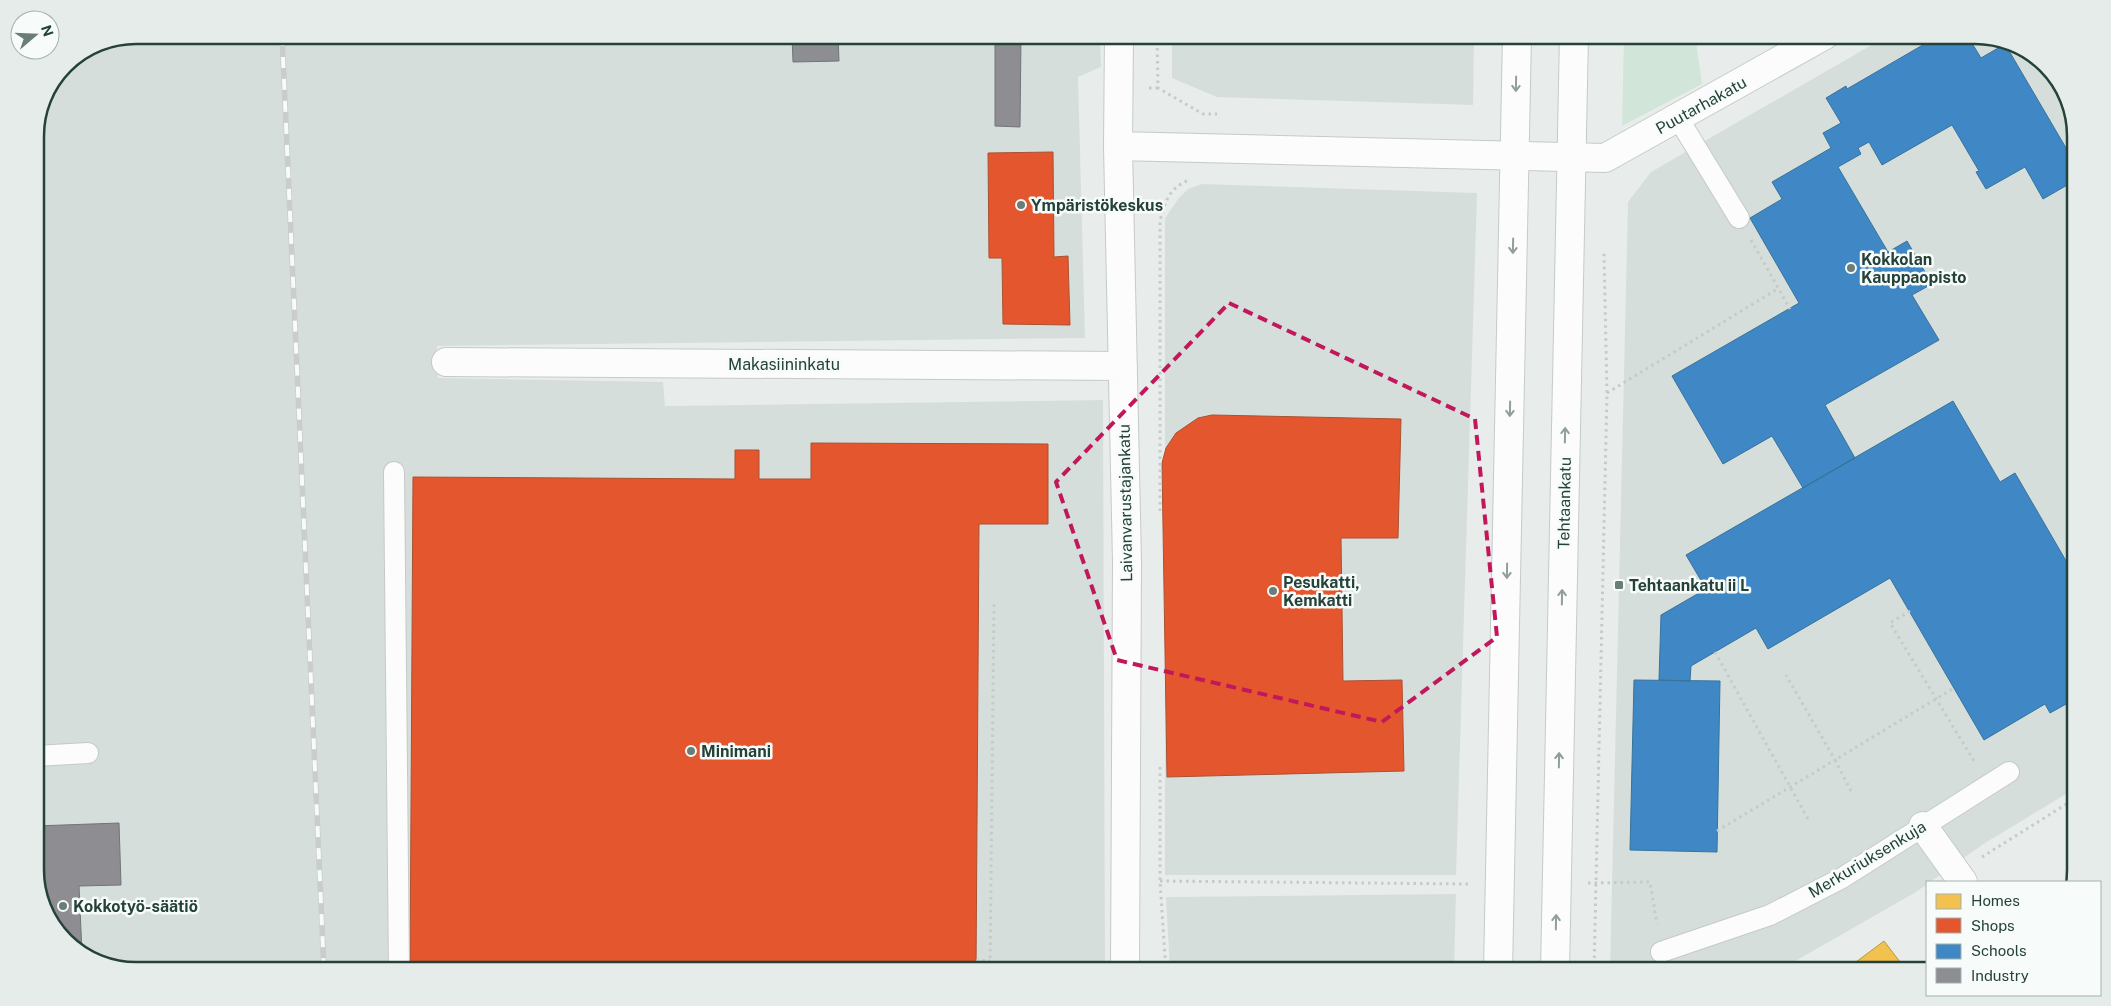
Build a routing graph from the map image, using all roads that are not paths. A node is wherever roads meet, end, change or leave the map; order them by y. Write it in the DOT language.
graph roads {
  1 [pos="1119,44"];
  2 [pos="1517,44"];
  3 [pos="1574,44"];
  4 [pos="1809,44"];
  5 [pos="1678,118"];
  6 [pos="1118,146"];
  7 [pos="1515,156"];
  8 [pos="1572,158"];
  9 [pos="1739,218"];
  10 [pos="446,362"];
  11 [pos="1123,366"];
  12 [pos="394,472"];
  13 [pos="88,753"];
  14 [pos="44,755"];
  15 [pos="2009,772"];
  16 [pos="1923,826"];
  17 [pos="1960,878"];
  18 [pos="1661,952"];
  19 [pos="399,962"];
  20 [pos="1125,962"];
  21 [pos="1498,962"];
  22 [pos="1555,962"];
  1 -- 6 [label="street, Laivanvarustajankatu"];
  2 -- 7 [label="street, one-way"];
  3 -- 8 [label="street, Tehtaankatu"];
  4 -- 5 [label="street, Puutarhakatu"];
  5 -- 8 [label="street, Puutarhakatu"];
  5 -- 9 [label="lane"];
  6 -- 7 [label="street, Puutarhakatu"];
  6 -- 11 [label="street, Laivanvarustajankatu"];
  7 -- 8 [label="street, Puutarhakatu"];
  7 -- 21 [label="street, one-way"];
  22 -- 8 [label="street, Tehtaankatu, one-way"];
  10 -- 11 [label="street, Makasiininkatu"];
  11 -- 20 [label="street, Laivanvarustajankatu"];
  12 -- 19 [label="lane"];
  13 -- 14 [label="lane"];
  15 -- 16 [label="lane, Merkuriuksenkuja"];
  16 -- 17 [label="street"];
  16 -- 18 [label="lane, Merkuriuksenkuja"];
}
